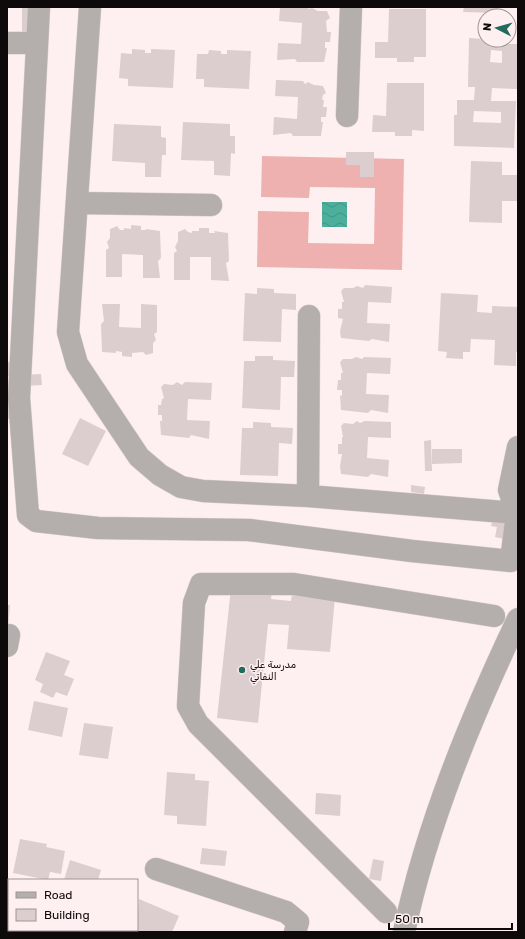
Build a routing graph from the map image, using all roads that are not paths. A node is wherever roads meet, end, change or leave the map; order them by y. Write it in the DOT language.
graph roads {
  1 [pos="39,7"];
  2 [pos="90,7"];
  3 [pos="350,7"];
  4 [pos="7,43"];
  5 [pos="37,43"];
  6 [pos="347,116"];
  7 [pos="77,203"];
  8 [pos="212,205"];
  9 [pos="309,316"];
  10 [pos="13,398"];
  11 [pos="518,447"];
  12 [pos="308,496"];
  13 [pos="517,513"];
  14 [pos="516,545"];
  15 [pos="494,616"];
  16 [pos="518,619"];
  17 [pos="156,869"];
  18 [pos="386,912"];
  19 [pos="295,932"];
  20 [pos="404,932"];
  1 -- 5 [label="street"];
  2 -- 7 [label="street"];
  3 -- 6 [label="street"];
  4 -- 5 [label="street"];
  5 -- 10 [label="street"];
  7 -- 8 [label="street"];
  7 -- 12 [label="street"];
  9 -- 12 [label="street"];
  10 -- 14 [label="street"];
  11 -- 13 [label="street"];
  12 -- 13 [label="street"];
  13 -- 14 [label="street"];
  15 -- 18 [label="street"];
  16 -- 20 [label="street"];
  17 -- 19 [label="street"];
}
